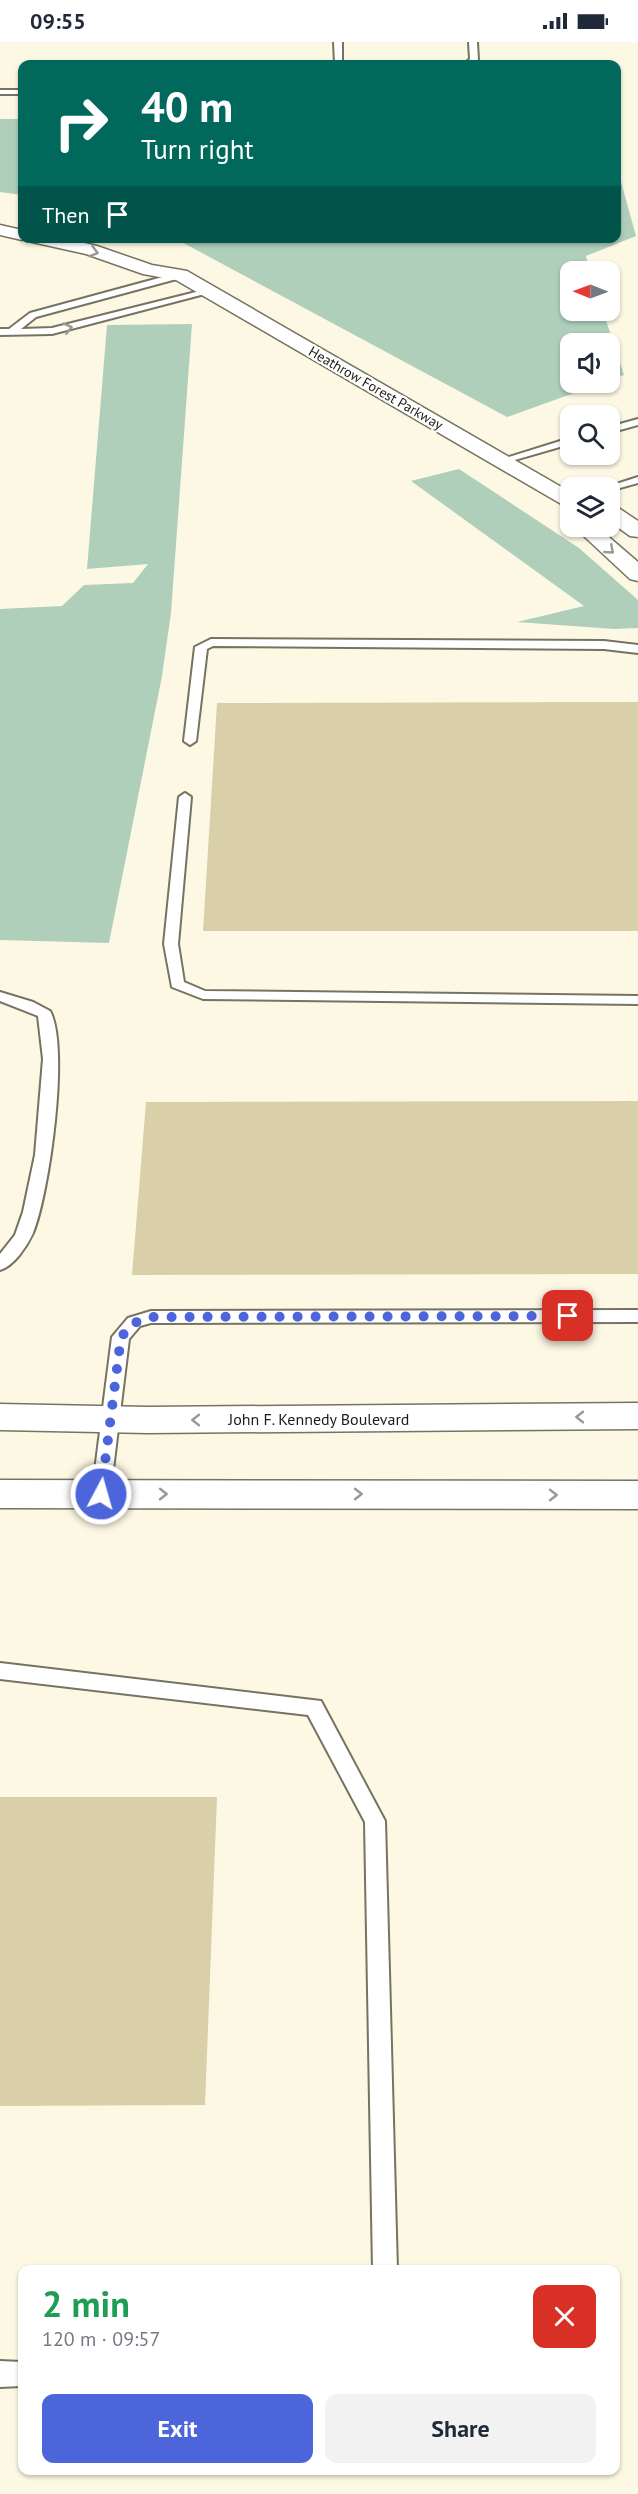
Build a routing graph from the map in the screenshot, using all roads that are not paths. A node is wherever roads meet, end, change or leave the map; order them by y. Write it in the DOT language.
graph roads {
  1 [pos="338,42"];
  2 [pos="473,42"];
  3 [pos="339,60"];
  4 [pos="474,60"];
  5 [pos="0,92"];
  6 [pos="18,92"];
  7 [pos="0,230"];
  8 [pos="18,234"];
  9 [pos="60,243"];
  10 [pos="145,250"];
  11 [pos="181,275"];
  12 [pos="212,291"];
  13 [pos="5,333"];
  14 [pos="638,422"];
  15 [pos="620,427"];
  16 [pos="560,444"];
  17 [pos="501,461"];
  18 [pos="638,480"];
  19 [pos="620,485"];
  20 [pos="560,495"];
  21 [pos="620,519"];
  22 [pos="638,531"];
  23 [pos="596,537"];
  24 [pos="638,574"];
  25 [pos="638,649"];
  26 [pos="190,741"];
  27 [pos="185,797"];
  28 [pos="0,996"];
  29 [pos="638,1000"];
  30 [pos="0,1264"];
  31 [pos="638,1316"];
  32 [pos="638,1416"];
  33 [pos="0,1417"];
  34 [pos="110,1419"];
  35 [pos="0,1494"];
  36 [pos="101,1494"];
  37 [pos="638,1495"];
  38 [pos="0,1671"];
  39 [pos="385,2265"];
  40 [pos="0,2374"];
  41 [pos="18,2374"];
  1 -- 3 [label="lane"];
  2 -- 4 [label="lane"];
  5 -- 6 [label="lane"];
  7 -- 8 [label="street"];
  9 -- 11 [label="street, Heathrow Forest Parkway, one-way"];
  10 -- 11 [label="street, Heathrow Forest Parkway"];
  11 -- 12 [label="street, Heathrow Forest Parkway"];
  11 -- 13 [label="lane"];
  13 -- 12 [label="lane, one-way"];
  12 -- 17 [label="street, Heathrow Forest Parkway"];
  14 -- 15 [label="lane"];
  16 -- 17 [label="lane"];
  17 -- 20 [label="street, Heathrow Forest Parkway"];
  18 -- 19 [label="lane"];
  21 -- 22 [label="street"];
  23 -- 24 [label="street, one-way"];
  25 -- 26 [label="lane"];
  27 -- 29 [label="lane"];
  28 -- 30 [label="lane"];
  31 -- 34 [label="lane"];
  32 -- 34 [label="street, John F. Kennedy Boulevard, one-way"];
  33 -- 34 [label="street, John F. Kennedy Boulevard"];
  34 -- 36 [label="lane"];
  35 -- 36 [label="street"];
  36 -- 37 [label="street, one-way"];
  38 -- 39 [label="lane"];
  40 -- 41 [label="lane"];
}
